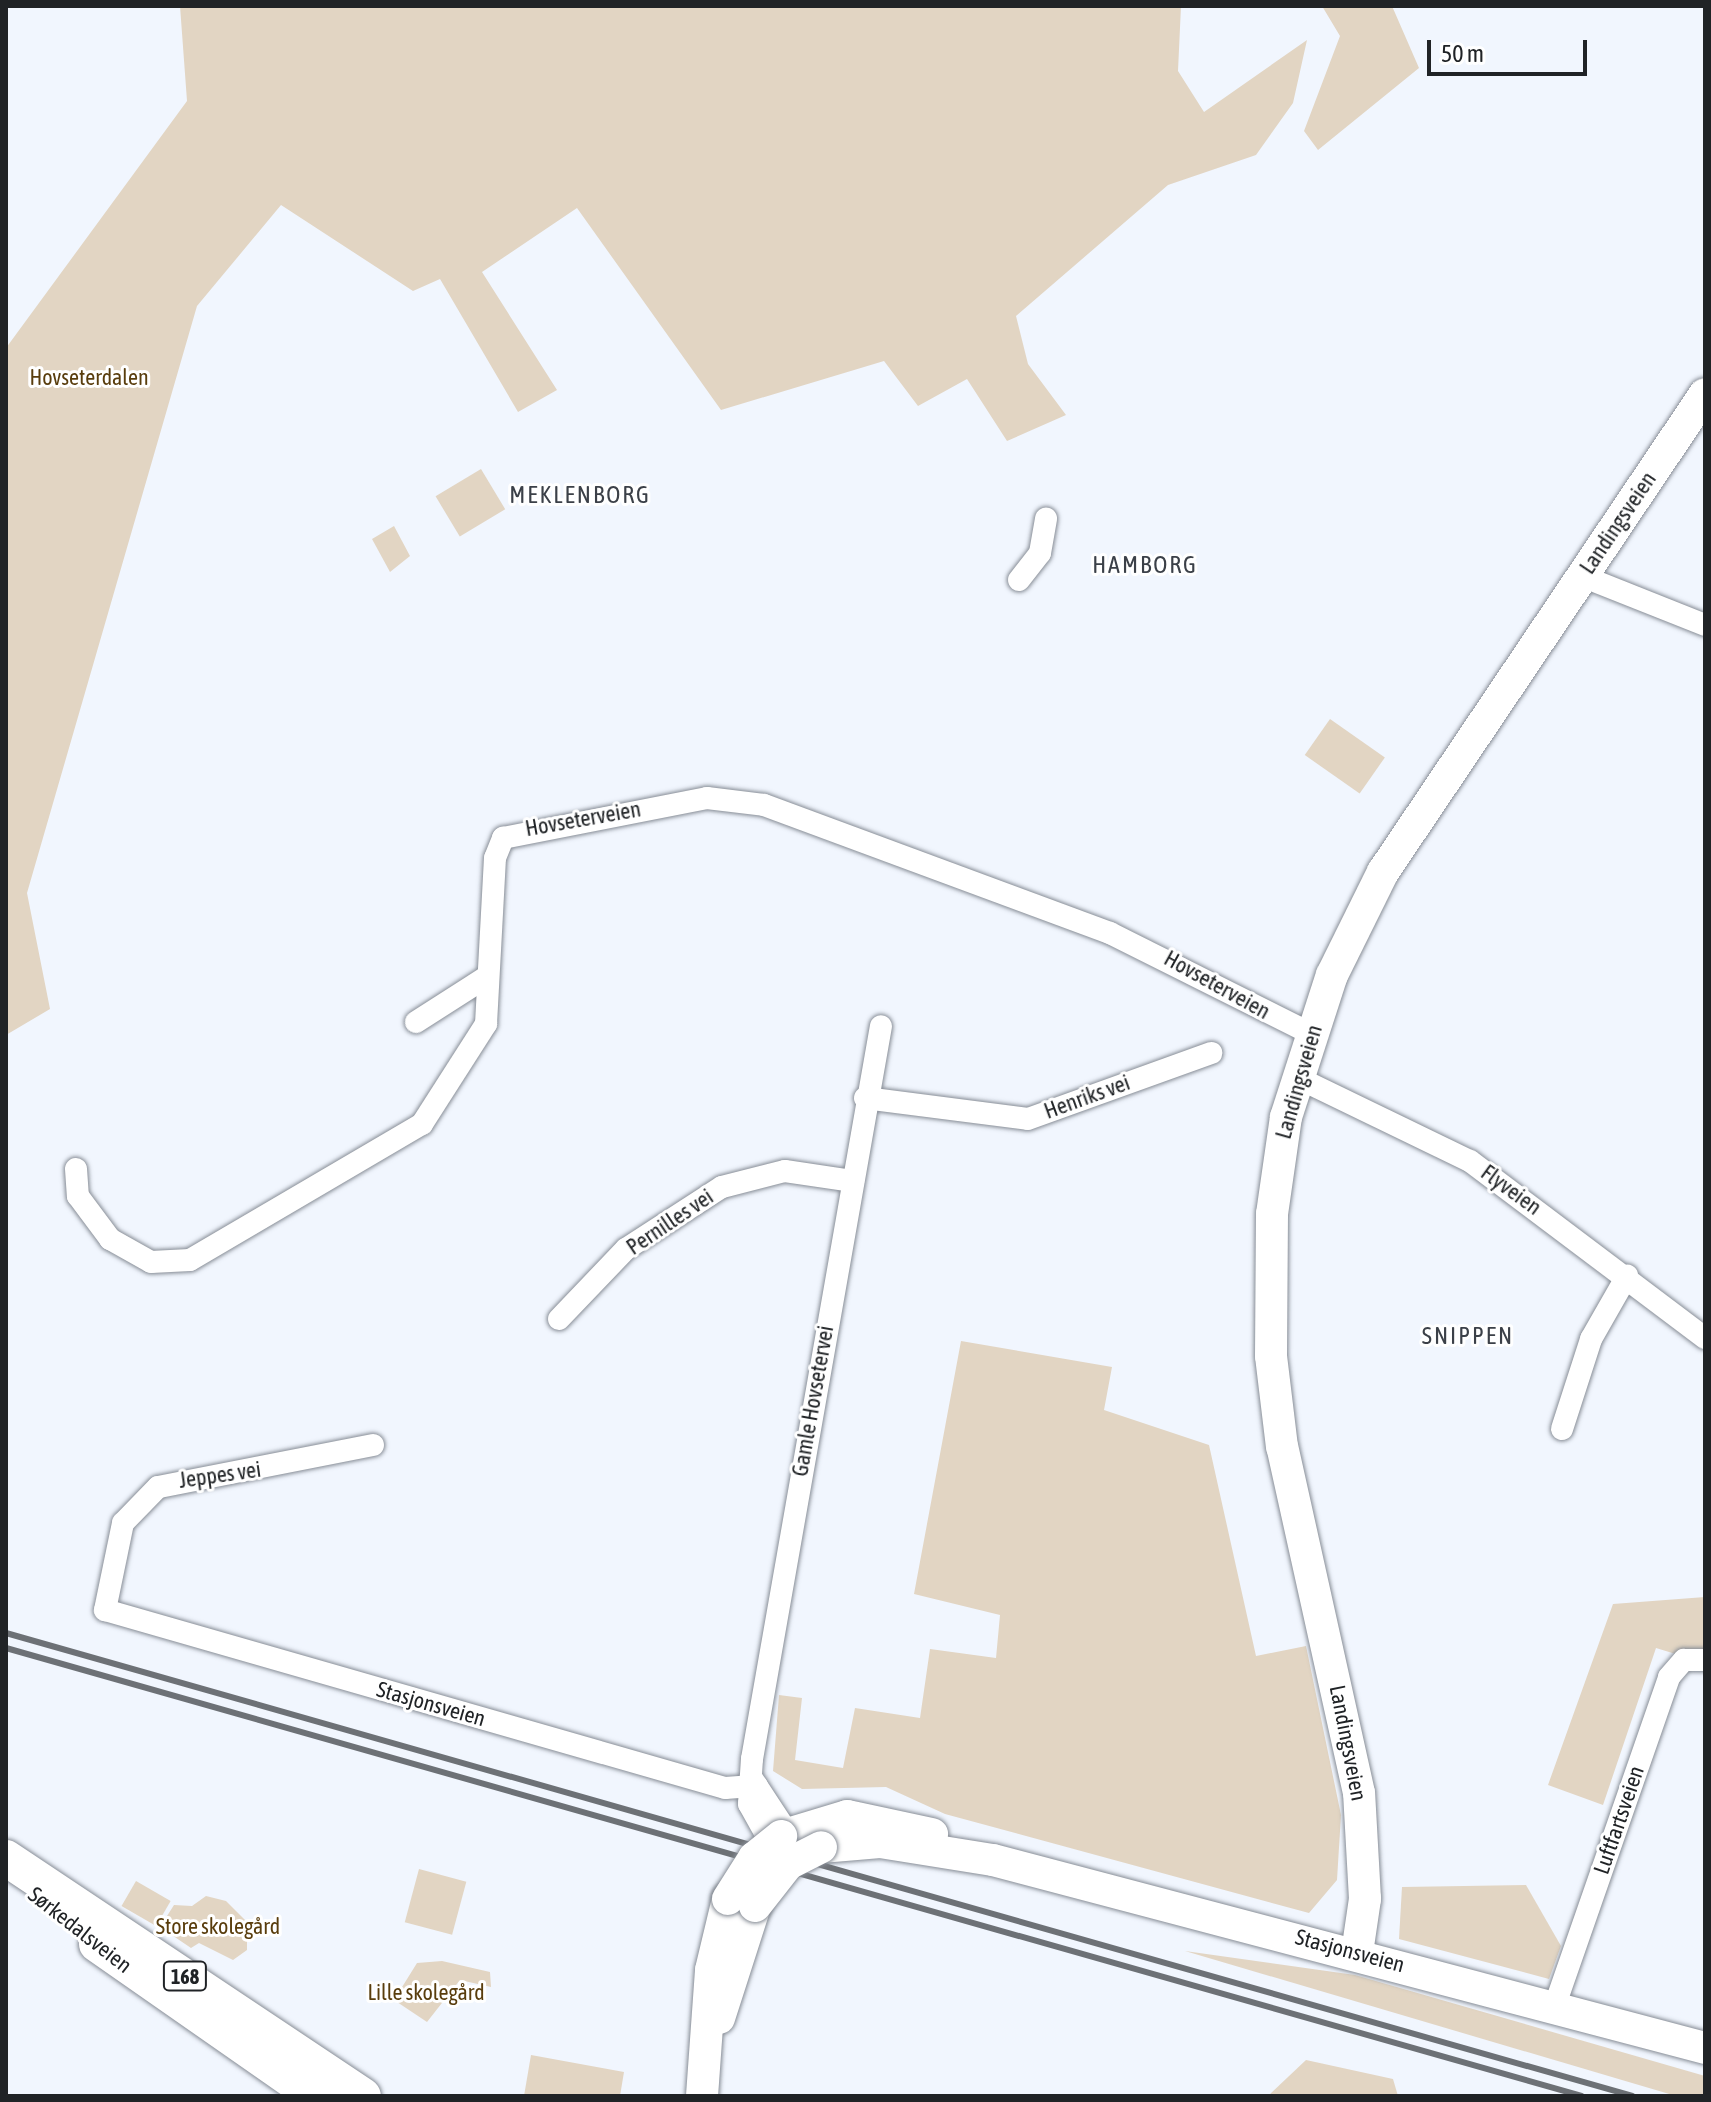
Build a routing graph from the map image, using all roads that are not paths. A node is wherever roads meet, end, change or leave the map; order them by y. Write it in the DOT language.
graph roads {
  1 [pos="1705,394"];
  2 [pos="1046,519"];
  3 [pos="1582,576"];
  4 [pos="1019,580"];
  5 [pos="1705,625"];
  6 [pos="488,976"];
  7 [pos="416,1022"];
  8 [pos="881,1026"];
  9 [pos="1310,1033"];
  10 [pos="1211,1053"];
  11 [pos="1296,1077"];
  12 [pos="865,1098"];
  13 [pos="76,1169"];
  14 [pos="853,1181"];
  15 [pos="1627,1276"];
  16 [pos="559,1319"];
  17 [pos="1704,1333"];
  18 [pos="1562,1429"];
  19 [pos="373,1445"];
  20 [pos="105,1610"];
  21 [pos="1705,1660"];
  22 [pos="752,1785"];
  23 [pos="790,1840"];
  24 [pos="6,1858"];
  25 [pos="6,1870"];
  26 [pos="1345,1950"];
  27 [pos="1555,2005"];
  28 [pos="1705,2048"];
  29 [pos="315,2096"];
  30 [pos="363,2096"];
  31 [pos="702,2096"];
  1 -- 3 [label="street, Landingsveien"];
  2 -- 4 [label="street"];
  3 -- 5 [label="street"];
  3 -- 9 [label="street, Landingsveien"];
  6 -- 7 [label="street"];
  6 -- 9 [label="street, Hovseterveien"];
  6 -- 13 [label="street, Hovseterveien"];
  8 -- 12 [label="street, Gamle Hovsetervei"];
  9 -- 11 [label="street, Landingsveien"];
  10 -- 12 [label="street, Henriks vei"];
  11 -- 15 [label="street, Flyveien"];
  11 -- 26 [label="street, Landingsveien"];
  12 -- 14 [label="street, Gamle Hovsetervei"];
  14 -- 16 [label="street, Pernilles vei"];
  14 -- 22 [label="street, Gamle Hovsetervei"];
  15 -- 17 [label="street, Flyveien"];
  15 -- 18 [label="street"];
  19 -- 20 [label="street, Jeppes vei"];
  20 -- 22 [label="street, Stasjonsveien"];
  21 -- 27 [label="street, Luftfartsveien"];
  22 -- 23 [label="street"];
  23 -- 26 [label="street, Stasjonsveien"];
  23 -- 31 [label="street, bridge"];
  24 -- 30 [label="main road, Sørkedalsveien / 168"];
  25 -- 29 [label="main road, Sørkedalsveien / 168"];
  26 -- 27 [label="street, Stasjonsveien"];
  27 -- 28 [label="street, Stasjonsveien"];
}
